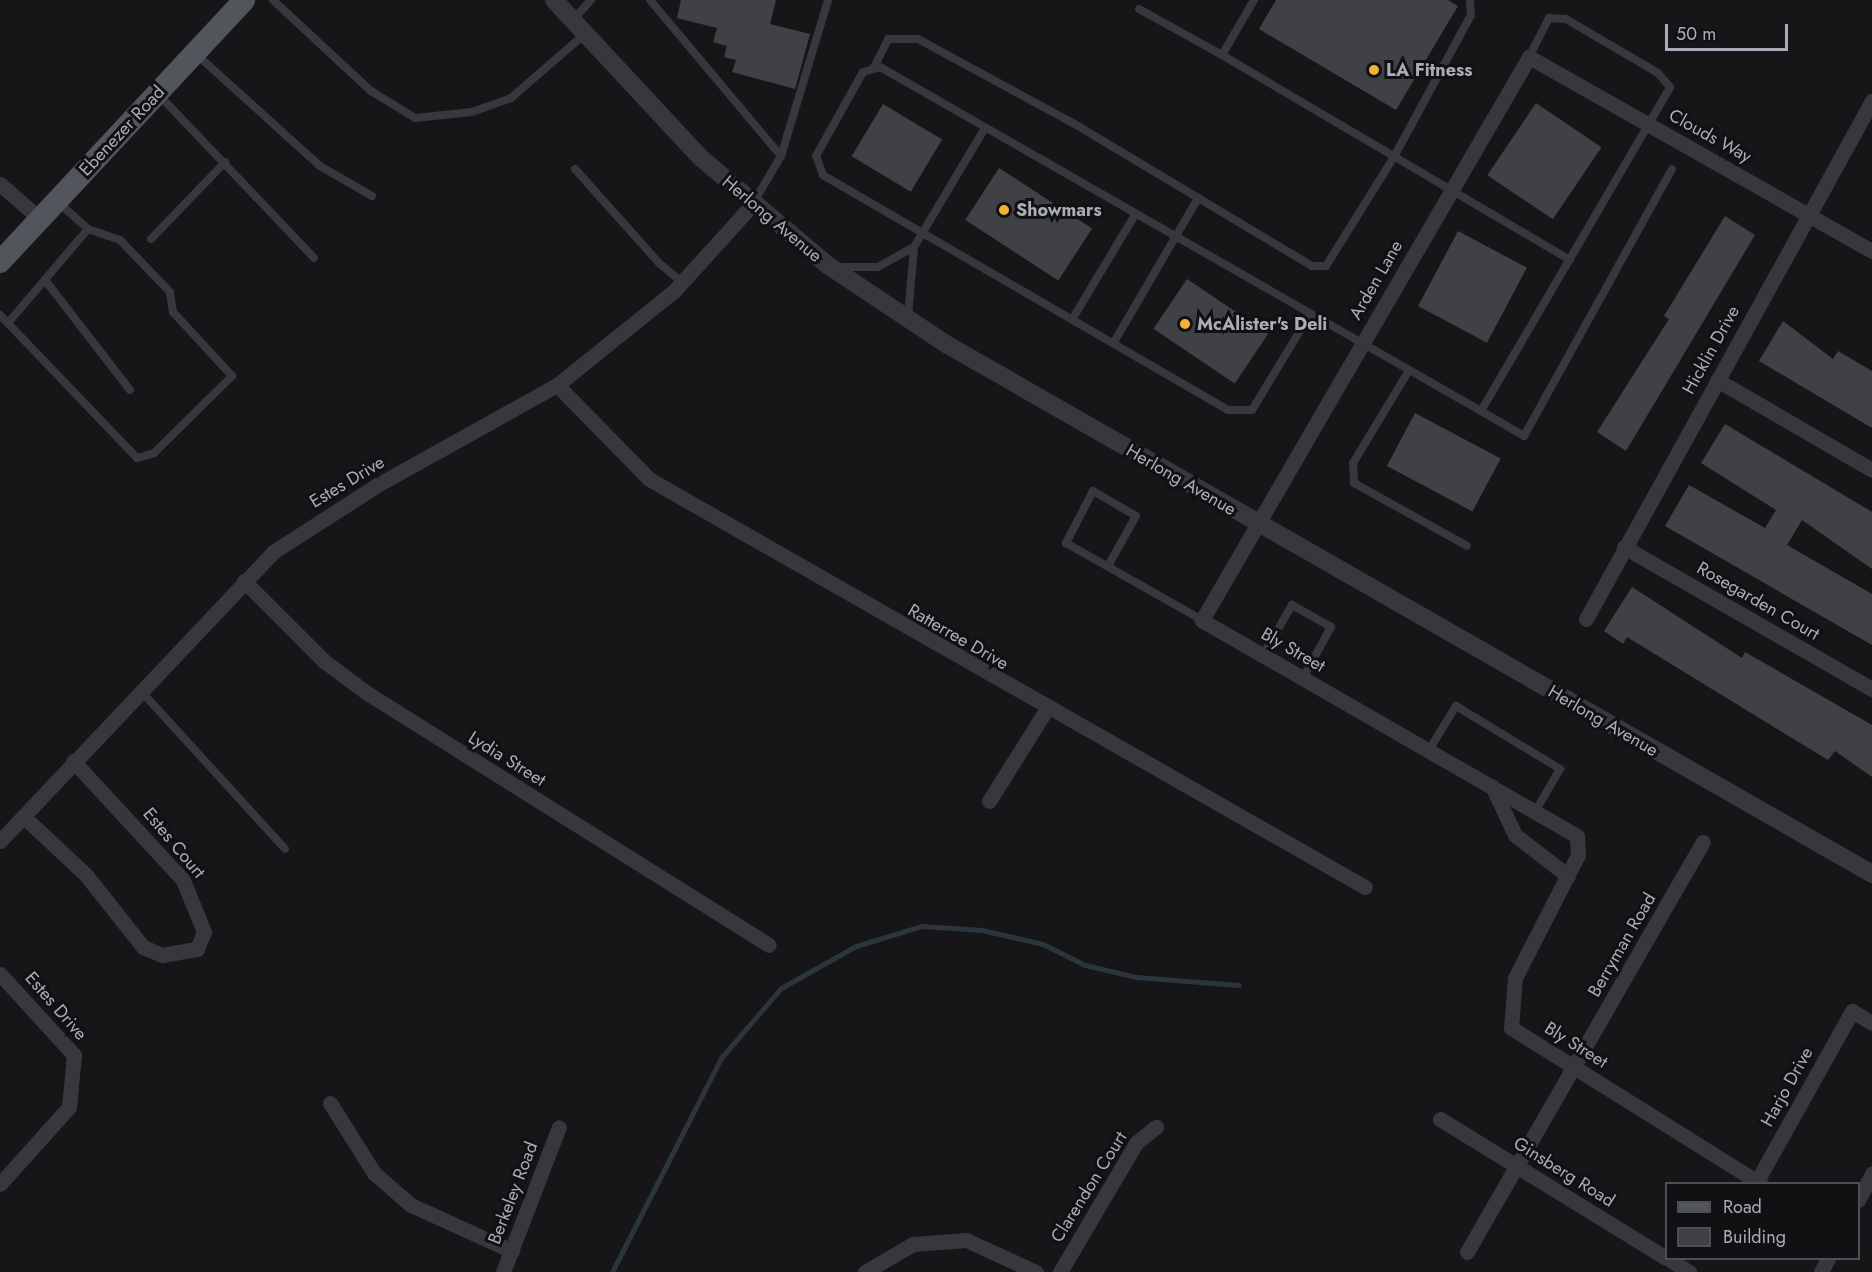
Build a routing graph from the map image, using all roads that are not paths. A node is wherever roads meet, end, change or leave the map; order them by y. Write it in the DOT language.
graph roads {
  1 [pos="243,0"];
  2 [pos="273,0"];
  3 [pos="554,0"];
  4 [pos="591,0"];
  5 [pos="650,0"];
  6 [pos="828,0"];
  7 [pos="1254,0"];
  8 [pos="1470,0"];
  9 [pos="1139,9"];
  10 [pos="573,20"];
  11 [pos="585,34"];
  12 [pos="195,53"];
  13 [pos="1222,55"];
  14 [pos="1529,57"];
  15 [pos="873,69"];
  16 [pos="157,93"];
  17 [pos="1872,101"];
  18 [pos="1650,125"];
  19 [pos="985,128"];
  20 [pos="1395,155"];
  21 [pos="781,156"];
  22 [pos="225,162"];
  23 [pos="575,169"];
  24 [pos="1672,169"];
  25 [pos="0,184"];
  26 [pos="1452,188"];
  27 [pos="372,196"];
  28 [pos="1198,198"];
  29 [pos="56,201"];
  30 [pos="753,204"];
  31 [pos="1809,214"];
  32 [pos="1135,215"];
  33 [pos="40,219"];
  34 [pos="88,229"];
  35 [pos="924,231"];
  36 [pos="1175,238"];
  37 [pos="151,239"];
  38 [pos="914,247"];
  39 [pos="1872,250"];
  40 [pos="314,258"];
  41 [pos="1570,260"];
  42 [pos="0,262"];
  43 [pos="829,266"];
  44 [pos="45,280"];
  45 [pos="682,282"];
  46 [pos="0,315"];
  47 [pos="1309,316"];
  48 [pos="907,318"];
  49 [pos="1073,318"];
  50 [pos="8,323"];
  51 [pos="1114,342"];
  52 [pos="1361,346"];
  53 [pos="1408,372"];
  54 [pos="1717,380"];
  55 [pos="557,385"];
  56 [pos="130,390"];
  57 [pos="1480,411"];
  58 [pos="1872,470"];
  59 [pos="1257,524"];
  60 [pos="1467,546"];
  61 [pos="1624,547"];
  62 [pos="1108,566"];
  63 [pos="244,581"];
  64 [pos="1586,619"];
  65 [pos="1202,620"];
  66 [pos="1263,655"];
  67 [pos="1303,678"];
  68 [pos="139,688"];
  69 [pos="1872,689"];
  70 [pos="1046,710"];
  71 [pos="1429,750"];
  72 [pos="73,761"];
  73 [pos="1492,786"];
  74 [pos="989,801"];
  75 [pos="1536,810"];
  76 [pos="23,816"];
  77 [pos="0,842"];
  78 [pos="1703,842"];
  79 [pos="285,849"];
  80 [pos="1872,874"];
  81 [pos="1568,876"];
  82 [pos="1365,887"];
  83 [pos="769,945"];
  84 [pos="0,974"];
  85 [pos="1872,1023"];
  86 [pos="1574,1066"];
  87 [pos="330,1103"];
  88 [pos="1440,1119"];
  89 [pos="559,1127"];
  90 [pos="1156,1127"];
  91 [pos="1516,1166"];
  92 [pos="1872,1174"];
  93 [pos="1759,1182"];
  94 [pos="0,1184"];
  95 [pos="1860,1196"];
  96 [pos="512,1251"];
  97 [pos="1467,1252"];
  98 [pos="1665,1257"];
  99 [pos="1670,1260"];
  100 [pos="503,1272"];
  101 [pos="865,1272"];
  102 [pos="1036,1272"];
  103 [pos="1060,1272"];
  104 [pos="1689,1272"];
  1 -- 12 [label="main road, Ebenezer Road"];
  2 -- 11 [label="lane"];
  3 -- 10 [label="street, Herlong Avenue"];
  4 -- 10 [label="lane"];
  5 -- 21 [label="lane"];
  6 -- 21 [label="lane"];
  7 -- 13 [label="lane"];
  8 -- 20 [label="lane"];
  9 -- 13 [label="lane"];
  10 -- 11 [label="street, Herlong Avenue"];
  11 -- 30 [label="street, Herlong Avenue"];
  12 -- 16 [label="main road, Ebenezer Road"];
  12 -- 27 [label="lane"];
  13 -- 20 [label="lane"];
  14 -- 18 [label="street, Clouds Way"];
  14 -- 18 [label="lane"];
  14 -- 26 [label="street, Arden Lane"];
  15 -- 19 [label="lane"];
  15 -- 28 [label="lane"];
  15 -- 35 [label="lane"];
  16 -- 22 [label="lane"];
  16 -- 29 [label="main road, Ebenezer Road"];
  17 -- 31 [label="street, Hicklin Drive"];
  18 -- 31 [label="street, Clouds Way"];
  18 -- 41 [label="lane"];
  19 -- 32 [label="lane"];
  19 -- 35 [label="lane"];
  20 -- 26 [label="lane"];
  20 -- 28 [label="lane"];
  21 -- 30 [label="lane"];
  22 -- 37 [label="lane"];
  22 -- 40 [label="lane"];
  23 -- 45 [label="lane"];
  24 -- 57 [label="lane"];
  25 -- 33 [label="street"];
  26 -- 41 [label="lane"];
  26 -- 52 [label="street, Arden Lane"];
  28 -- 36 [label="lane"];
  29 -- 33 [label="main road, Ebenezer Road"];
  29 -- 34 [label="lane"];
  30 -- 43 [label="street, Herlong Avenue"];
  30 -- 45 [label="street, Estes Drive"];
  31 -- 39 [label="street, Clouds Way"];
  31 -- 54 [label="street, Hicklin Drive"];
  32 -- 36 [label="lane"];
  32 -- 49 [label="lane"];
  33 -- 42 [label="main road, Ebenezer Road"];
  34 -- 44 [label="lane"];
  34 -- 50 [label="lane"];
  35 -- 38 [label="lane"];
  35 -- 49 [label="lane"];
  36 -- 47 [label="lane"];
  36 -- 51 [label="lane"];
  38 -- 43 [label="lane"];
  38 -- 48 [label="lane"];
  41 -- 57 [label="lane"];
  43 -- 48 [label="street, Herlong Avenue"];
  44 -- 50 [label="lane"];
  44 -- 56 [label="lane"];
  45 -- 55 [label="street, Estes Drive"];
  46 -- 50 [label="lane"];
  47 -- 51 [label="lane"];
  47 -- 52 [label="lane"];
  48 -- 59 [label="street, Herlong Avenue"];
  49 -- 51 [label="lane"];
  52 -- 53 [label="lane"];
  52 -- 59 [label="street, Arden Lane"];
  53 -- 57 [label="lane"];
  53 -- 60 [label="lane"];
  54 -- 58 [label="street"];
  54 -- 61 [label="street, Hicklin Drive"];
  55 -- 63 [label="street, Estes Drive"];
  55 -- 70 [label="street, Ratterree Drive"];
  59 -- 65 [label="street"];
  59 -- 80 [label="street, Herlong Avenue"];
  61 -- 64 [label="street, Hicklin Drive"];
  61 -- 69 [label="street, Rosegarden Court"];
  62 -- 62 [label="lane"];
  62 -- 65 [label="lane"];
  63 -- 68 [label="street, Estes Drive"];
  63 -- 83 [label="street, Lydia Street"];
  65 -- 66 [label="street, Bly Street"];
  66 -- 67 [label="street, Bly Street"];
  66 -- 67 [label="lane"];
  67 -- 71 [label="street, Bly Street"];
  68 -- 72 [label="street, Estes Drive"];
  68 -- 79 [label="lane"];
  70 -- 74 [label="street"];
  70 -- 82 [label="street, Ratterree Drive"];
  71 -- 73 [label="street, Bly Street"];
  71 -- 75 [label="lane"];
  72 -- 76 [label="street, Estes Drive"];
  72 -- 76 [label="street, Estes Court"];
  73 -- 75 [label="street, Bly Street"];
  73 -- 81 [label="street"];
  75 -- 81 [label="street, Bly Street"];
  76 -- 77 [label="street, Estes Drive"];
  78 -- 86 [label="street, Berryman Road"];
  81 -- 86 [label="street, Bly Street"];
  84 -- 94 [label="street, Estes Drive"];
  85 -- 93 [label="street, Harjo Drive"];
  86 -- 91 [label="street, Berryman Road"];
  86 -- 93 [label="street, Bly Street"];
  87 -- 96 [label="street"];
  88 -- 91 [label="street, Ginsberg Road"];
  89 -- 96 [label="street, Berkeley Road"];
  90 -- 103 [label="street, Clarendon Court"];
  91 -- 97 [label="street, Berryman Road"];
  91 -- 98 [label="street, Ginsberg Road"];
  92 -- 95 [label="street"];
  96 -- 100 [label="street, Berkeley Road"];
  99 -- 104 [label="street, Ginsberg Road"];
  101 -- 102 [label="street"];
}
